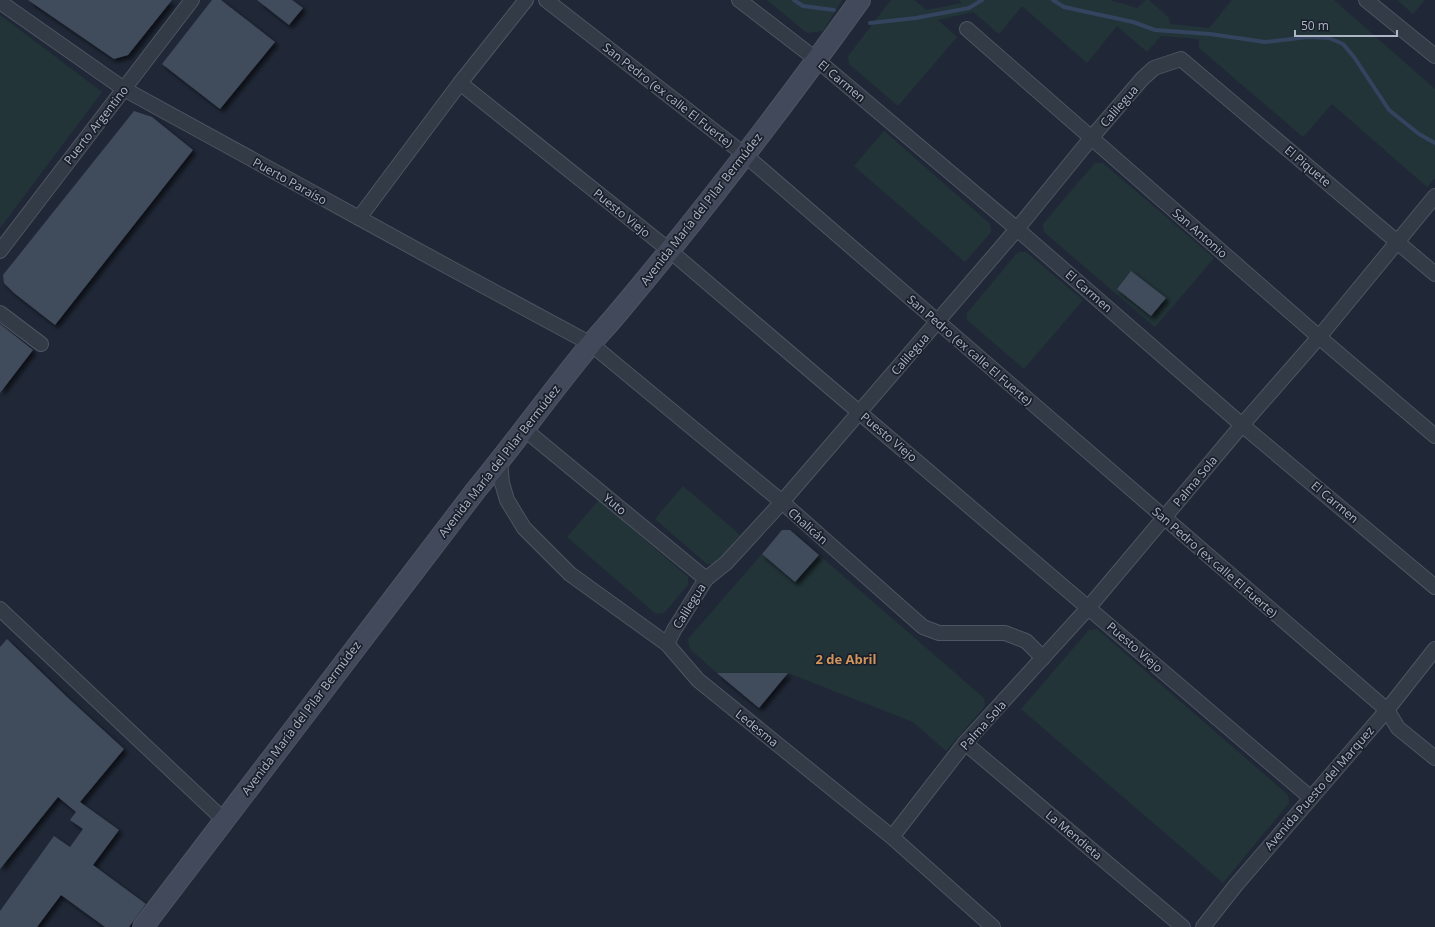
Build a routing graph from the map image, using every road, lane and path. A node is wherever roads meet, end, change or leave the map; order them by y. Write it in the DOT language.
graph roads {
  1 [pos="192,0"];
  2 [pos="526,0"];
  3 [pos="546,0"];
  4 [pos="739,0"];
  5 [pos="860,0"];
  6 [pos="1366,0"];
  7 [pos="0,2"];
  8 [pos="966,29"];
  9 [pos="1435,56"];
  10 [pos="1181,59"];
  11 [pos="817,60"];
  12 [pos="460,83"];
  13 [pos="124,89"];
  14 [pos="1092,138"];
  15 [pos="744,156"];
  16 [pos="1435,196"];
  17 [pos="359,218"];
  18 [pos="1017,229"];
  19 [pos="1398,242"];
  20 [pos="669,250"];
  21 [pos="0,251"];
  22 [pos="1435,274"];
  23 [pos="0,313"];
  24 [pos="937,322"];
  25 [pos="1319,337"];
  26 [pos="41,344"];
  27 [pos="591,344"];
  28 [pos="860,412"];
  29 [pos="1242,425"];
  30 [pos="524,429"];
  31 [pos="1435,436"];
  32 [pos="500,461"];
  33 [pos="782,502"];
  34 [pos="1164,518"];
  35 [pos="706,580"];
  36 [pos="1435,587"];
  37 [pos="1089,607"];
  38 [pos="0,609"];
  39 [pos="667,644"];
  40 [pos="1435,649"];
  41 [pos="1043,658"];
  42 [pos="1387,710"];
  43 [pos="965,743"];
  44 [pos="1435,758"];
  45 [pos="1311,798"];
  46 [pos="224,820"];
  47 [pos="892,837"];
  48 [pos="143,927"];
  49 [pos="993,927"];
  50 [pos="1182,927"];
  51 [pos="1202,927"];
  1 -- 13 [label="street, Puerto Argentino"];
  2 -- 12 [label="street"];
  3 -- 15 [label="street, San Pedro (ex calle El Fuerte)"];
  4 -- 11 [label="street, El Carmen"];
  5 -- 11 [label="street, Avenida María del Pilar Bermúdez"];
  6 -- 9 [label="street"];
  7 -- 13 [label="street, Puerto Paraíso"];
  8 -- 14 [label="street, San Antonio"];
  10 -- 14 [label="street, Calilegua"];
  10 -- 19 [label="street, El Piquete"];
  11 -- 15 [label="street, Avenida María del Pilar Bermúdez"];
  11 -- 18 [label="street, El Carmen"];
  12 -- 17 [label="street"];
  12 -- 20 [label="street, Puesto Viejo"];
  13 -- 17 [label="street, Puerto Paraíso"];
  13 -- 21 [label="street, Puerto Argentino"];
  14 -- 18 [label="street, Calilegua"];
  14 -- 25 [label="street, San Antonio"];
  15 -- 20 [label="street, Avenida María del Pilar Bermúdez"];
  15 -- 24 [label="street, San Pedro (ex calle El Fuerte)"];
  16 -- 19 [label="street, Palma Sola"];
  17 -- 27 [label="street, Puerto Paraíso"];
  18 -- 24 [label="street, Calilegua"];
  18 -- 29 [label="street, El Carmen"];
  19 -- 22 [label="street, El Piquete"];
  19 -- 25 [label="street, Palma Sola"];
  20 -- 27 [label="street, Avenida María del Pilar Bermúdez"];
  20 -- 28 [label="street, Puesto Viejo"];
  23 -- 26 [label="street"];
  24 -- 28 [label="street, Calilegua"];
  24 -- 34 [label="street, San Pedro (ex calle El Fuerte)"];
  25 -- 29 [label="street, Palma Sola"];
  25 -- 31 [label="street, San Antonio"];
  27 -- 30 [label="street, Avenida María del Pilar Bermúdez"];
  27 -- 33 [label="street, Chalicán"];
  28 -- 33 [label="street, Calilegua"];
  28 -- 37 [label="street, Puesto Viejo"];
  29 -- 34 [label="street, Palma Sola"];
  29 -- 36 [label="street, El Carmen"];
  30 -- 32 [label="street, Avenida María del Pilar Bermúdez"];
  30 -- 35 [label="street, Yuto"];
  32 -- 39 [label="street, Ledesma"];
  32 -- 46 [label="street, Avenida María del Pilar Bermúdez"];
  33 -- 35 [label="street, Calilegua"];
  33 -- 41 [label="street, Chalicán"];
  34 -- 37 [label="street, Palma Sola"];
  34 -- 42 [label="street, San Pedro (ex calle El Fuerte)"];
  35 -- 39 [label="street, Calilegua"];
  37 -- 41 [label="street, Palma Sola"];
  37 -- 45 [label="street, Puesto Viejo"];
  38 -- 46 [label="street"];
  39 -- 47 [label="street, Ledesma"];
  40 -- 42 [label="street, Avenida Puesto del Marquez"];
  41 -- 43 [label="street, Palma Sola"];
  42 -- 44 [label="street, San Pedro (ex calle El Fuerte)"];
  42 -- 45 [label="street, Avenida Puesto del Marquez"];
  43 -- 47 [label="street, Palma Sola"];
  43 -- 50 [label="street, La Mendieta"];
  45 -- 51 [label="street, Avenida Puesto del Marquez"];
  46 -- 48 [label="street, Avenida María del Pilar Bermúdez"];
  47 -- 49 [label="street, Ledesma"];
}
